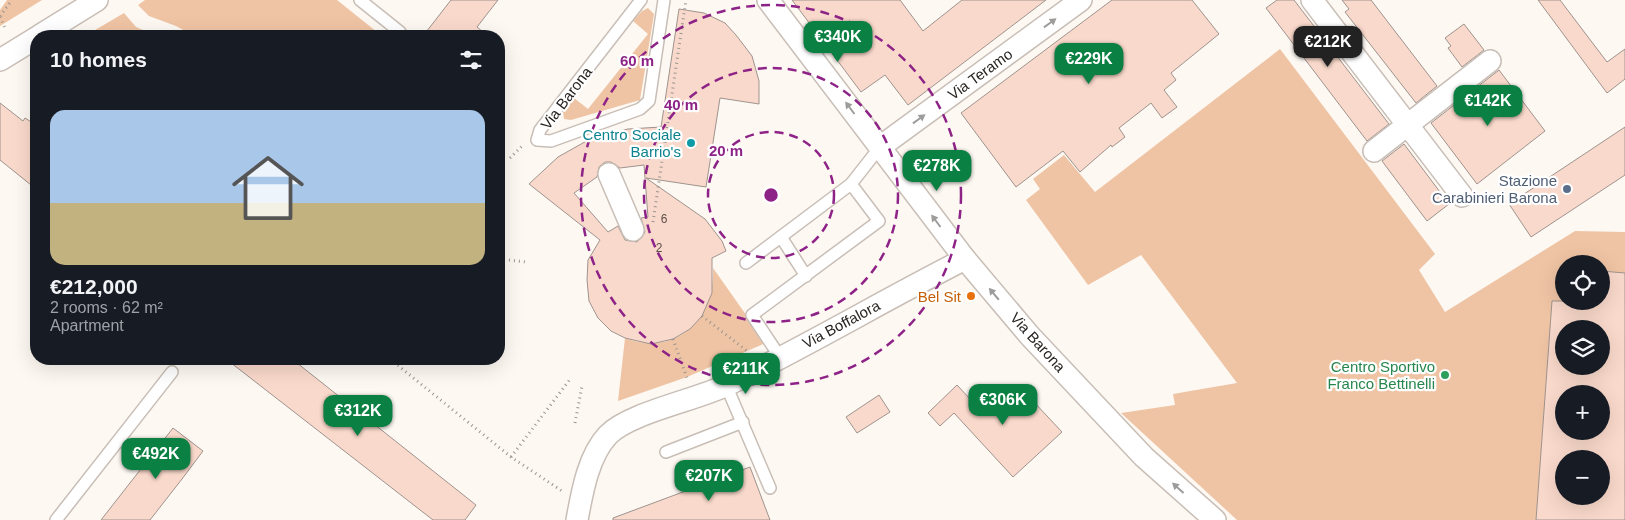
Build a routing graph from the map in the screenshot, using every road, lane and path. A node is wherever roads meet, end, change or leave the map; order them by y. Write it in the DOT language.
graph roads {
  1 [pos="12,0"];
  2 [pos="97,0"];
  3 [pos="360,0"];
  4 [pos="641,0"];
  5 [pos="664,0"];
  6 [pos="686,0"];
  7 [pos="768,0"];
  8 [pos="1081,0"];
  9 [pos="1312,0"];
  10 [pos="0,16"];
  11 [pos="6,30"];
  12 [pos="49,30"];
  13 [pos="398,30"];
  14 [pos="30,42"];
  15 [pos="0,60"];
  16 [pos="1490,61"];
  17 [pos="1408,125"];
  18 [pos="880,147"];
  19 [pos="1374,150"];
  20 [pos="609,174"];
  21 [pos="852,184"];
  22 [pos="1462,196"];
  23 [pos="642,228"];
  24 [pos="781,237"];
  25 [pos="965,259"];
  26 [pos="505,260"];
  27 [pos="526,262"];
  28 [pos="746,263"];
  29 [pos="806,276"];
  30 [pos="702,316"];
  31 [pos="673,339"];
  32 [pos="749,356"];
  33 [pos="780,356"];
  34 [pos="397,365"];
  35 [pos="172,372"];
  36 [pos="572,378"];
  37 [pos="688,380"];
  38 [pos="726,385"];
  39 [pos="582,386"];
  40 [pos="743,422"];
  41 [pos="575,423"];
  42 [pos="666,452"];
  43 [pos="511,457"];
  44 [pos="770,488"];
  45 [pos="564,492"];
  46 [pos="56,520"];
  47 [pos="577,520"];
  48 [pos="1214,520"];
  1 -- 10 [label="path"];
  2 -- 12 [label="street"];
  3 -- 13 [label="lane"];
  4 -- 5 [label="lane, Via Barona"];
  6 -- 23 [label="path"];
  18 -- 7 [label="street, Via Barona, one-way"];
  18 -- 8 [label="street, Via Teramo, one-way"];
  9 -- 17 [label="street"];
  10 -- 11 [label="path"];
  14 -- 15 [label="street"];
  16 -- 17 [label="street"];
  17 -- 19 [label="street"];
  17 -- 22 [label="street"];
  18 -- 21 [label="lane"];
  25 -- 18 [label="street, Via Barona, one-way"];
  20 -- 23 [label="street"];
  21 -- 24 [label="lane"];
  21 -- 29 [label="lane"];
  24 -- 28 [label="lane"];
  24 -- 29 [label="lane"];
  25 -- 33 [label="street, Via Boffalora"];
  48 -- 25 [label="street, Via Barona, one-way"];
  26 -- 27 [label="path"];
  29 -- 33 [label="lane"];
  30 -- 32 [label="path"];
  31 -- 37 [label="path"];
  33 -- 38 [label="street, Via Boffalora"];
  34 -- 43 [label="path"];
  35 -- 46 [label="lane"];
  36 -- 43 [label="path"];
  38 -- 40 [label="lane"];
  38 -- 47 [label="street, Via Boffalora"];
  39 -- 41 [label="path"];
  40 -- 42 [label="lane"];
  40 -- 44 [label="lane"];
  43 -- 45 [label="path"];
}
